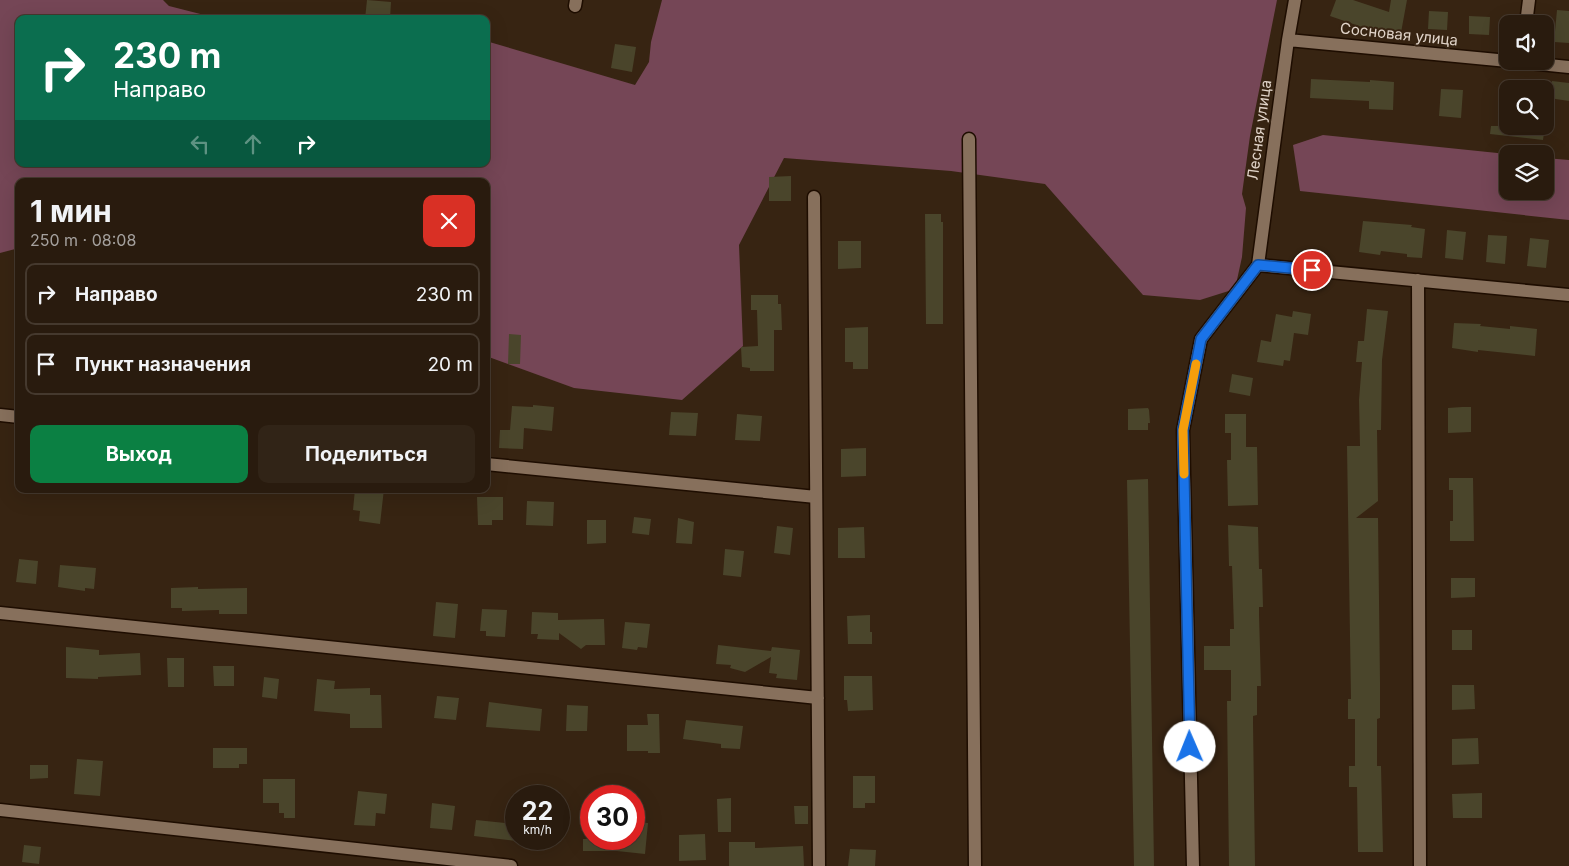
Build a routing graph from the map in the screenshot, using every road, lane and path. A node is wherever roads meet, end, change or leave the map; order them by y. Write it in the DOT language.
graph roads {
  1 [pos="1296,0"];
  2 [pos="1528,0"];
  3 [pos="1527,15"];
  4 [pos="1288,40"];
  5 [pos="1499,60"];
  6 [pos="1554,65"];
  7 [pos="1569,67"];
  8 [pos="969,140"];
  9 [pos="814,197"];
  10 [pos="1258,265"];
  11 [pos="1418,280"];
  12 [pos="1569,295"];
  13 [pos="0,415"];
  14 [pos="15,417"];
  15 [pos="490,464"];
  16 [pos="816,497"];
  17 [pos="0,612"];
  18 [pos="818,698"];
  19 [pos="0,810"];
  20 [pos="511,866"];
  21 [pos="819,866"];
  22 [pos="975,866"];
  23 [pos="1193,866"];
  24 [pos="1420,866"];
  1 -- 4 [label="street, Лесная улица"];
  2 -- 3 [label="street"];
  4 -- 5 [label="street, Сосновая улица"];
  4 -- 10 [label="street, Лесная улица"];
  6 -- 7 [label="street, Сосновая улица"];
  8 -- 22 [label="street"];
  9 -- 16 [label="street"];
  10 -- 11 [label="street"];
  10 -- 23 [label="street"];
  11 -- 12 [label="street"];
  11 -- 24 [label="street"];
  13 -- 14 [label="street"];
  15 -- 16 [label="street"];
  16 -- 18 [label="street"];
  17 -- 18 [label="street"];
  18 -- 21 [label="street"];
  19 -- 20 [label="street"];
}
